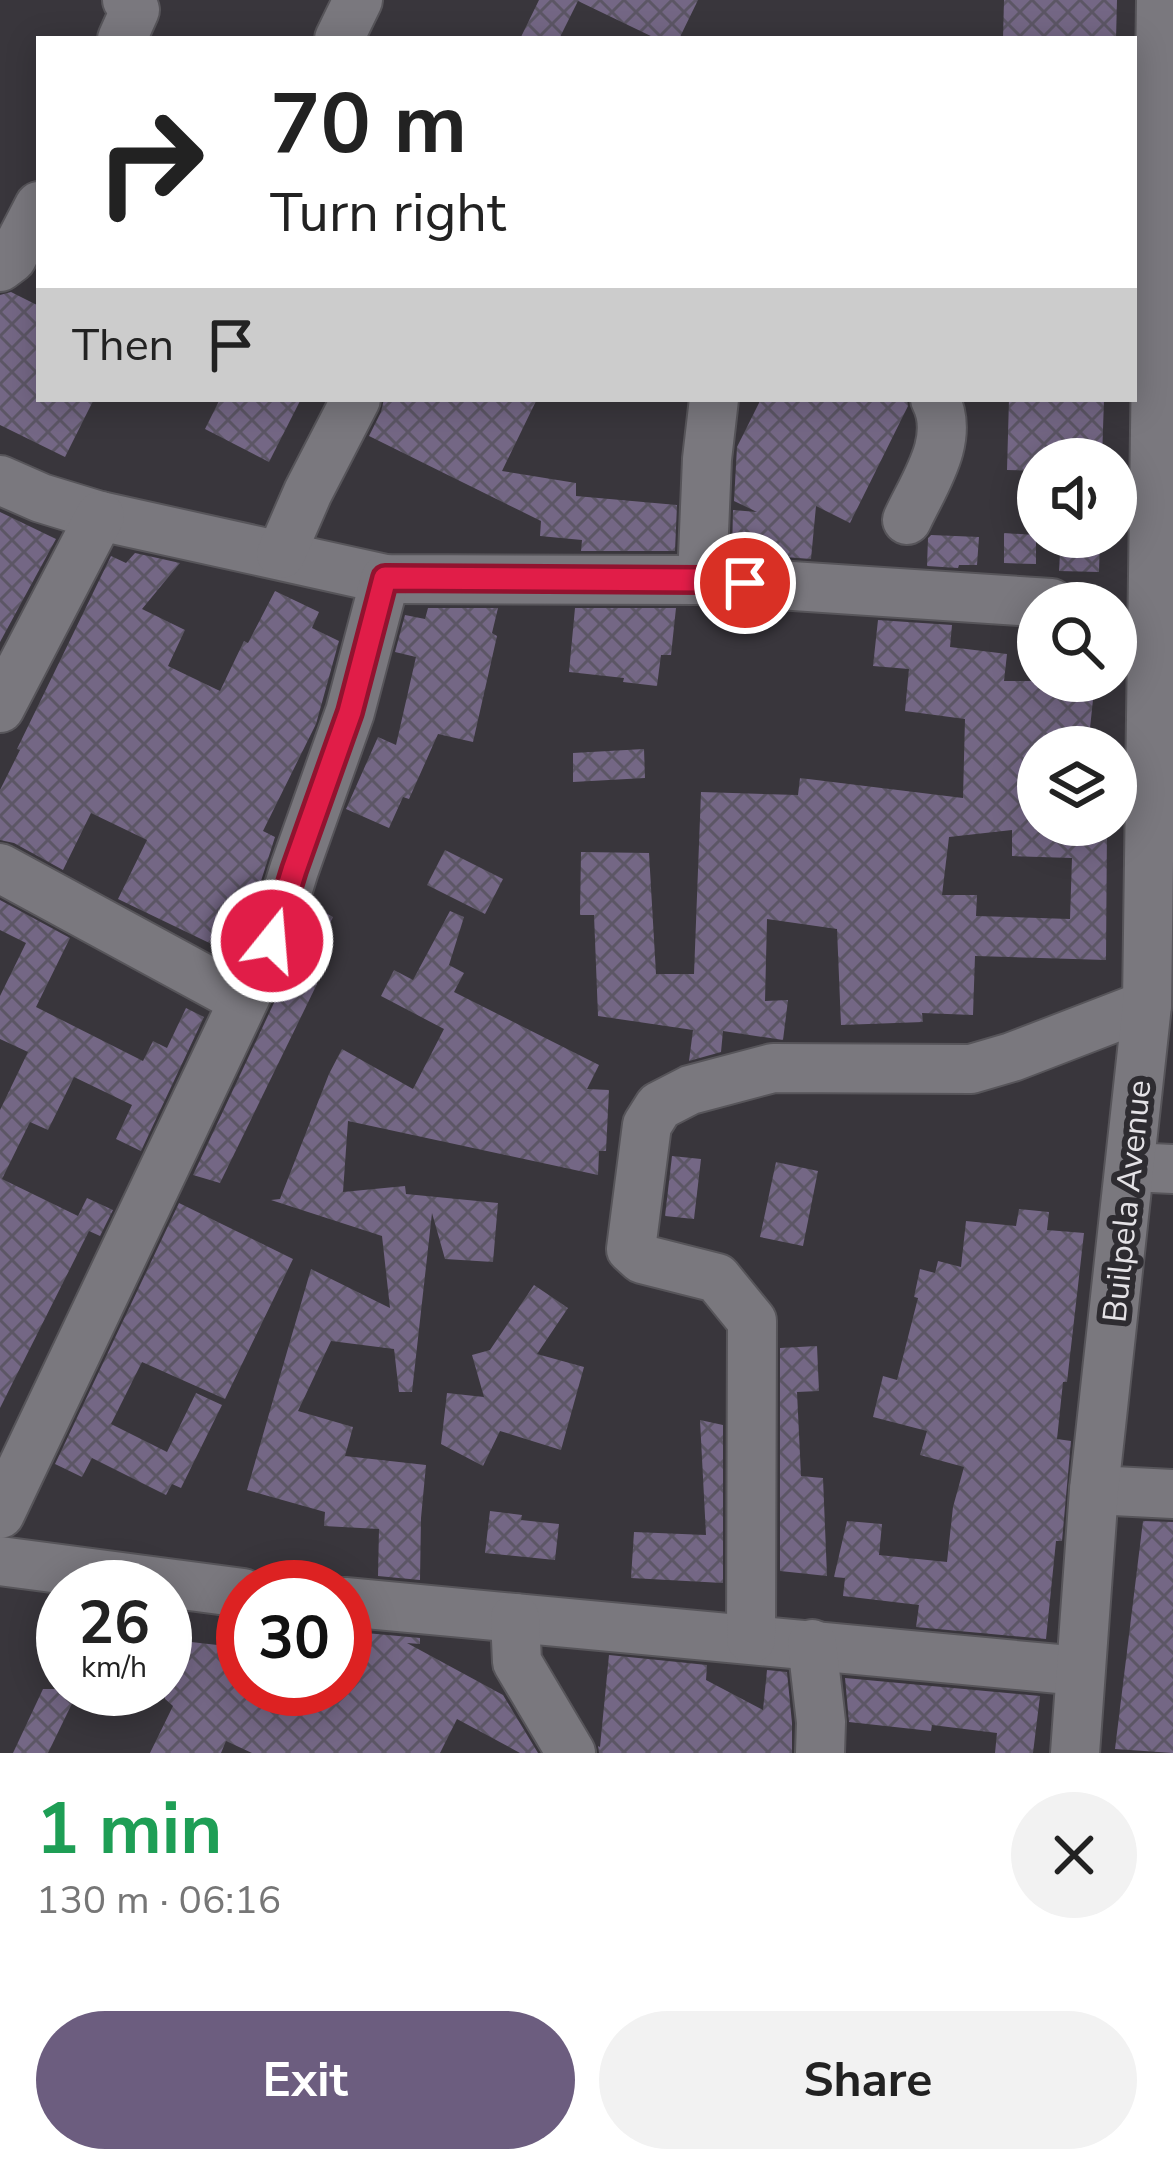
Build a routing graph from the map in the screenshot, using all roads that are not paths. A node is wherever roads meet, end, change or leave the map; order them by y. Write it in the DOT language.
graph roads {
  1 [pos="127,0"];
  2 [pos="358,0"];
  3 [pos="1161,0"];
  4 [pos="123,36"];
  5 [pos="340,36"];
  6 [pos="36,212"];
  7 [pos="0,267"];
  8 [pos="1164,390"];
  9 [pos="354,402"];
  10 [pos="714,402"];
  11 [pos="937,402"];
  12 [pos="0,480"];
  13 [pos="100,516"];
  14 [pos="907,520"];
  15 [pos="1163,552"];
  16 [pos="281,554"];
  17 [pos="385,578"];
  18 [pos="702,580"];
  19 [pos="1017,601"];
  20 [pos="1137,602"];
  21 [pos="1137,700"];
  22 [pos="0,708"];
  23 [pos="0,868"];
  24 [pos="243,1000"];
  25 [pos="1147,1005"];
  26 [pos="1152,1168"];
  27 [pos="1094,1490"];
  28 [pos="1173,1494"];
  29 [pos="0,1514"];
  30 [pos="0,1561"];
  31 [pos="216,1589"];
  32 [pos="372,1605"];
  33 [pos="515,1618"];
  34 [pos="751,1639"];
  35 [pos="812,1644"];
  36 [pos="1080,1672"];
  37 [pos="571,1753"];
  38 [pos="820,1753"];
  39 [pos="1075,1753"];
  1 -- 4 [label="street"];
  2 -- 5 [label="street"];
  3 -- 8 [label="street, Builpela Avenue"];
  6 -- 7 [label="street"];
  8 -- 15 [label="street, Builpela Avenue"];
  9 -- 16 [label="street"];
  10 -- 18 [label="street"];
  11 -- 14 [label="street"];
  12 -- 13 [label="street"];
  13 -- 16 [label="street"];
  13 -- 22 [label="street"];
  15 -- 20 [label="street, Builpela Avenue"];
  16 -- 17 [label="street"];
  17 -- 18 [label="street"];
  17 -- 24 [label="street"];
  18 -- 19 [label="street"];
  21 -- 25 [label="street, Builpela Avenue"];
  23 -- 24 [label="street"];
  24 -- 29 [label="street"];
  25 -- 26 [label="street, Builpela Avenue"];
  25 -- 34 [label="street"];
  26 -- 27 [label="street, Builpela Avenue"];
  27 -- 28 [label="street"];
  27 -- 36 [label="street, Builpela Avenue"];
  30 -- 31 [label="street"];
  32 -- 33 [label="street"];
  33 -- 34 [label="street"];
  33 -- 37 [label="street"];
  34 -- 35 [label="street"];
  35 -- 36 [label="street"];
  35 -- 38 [label="street"];
  36 -- 39 [label="street, Builpela Avenue"];
}
